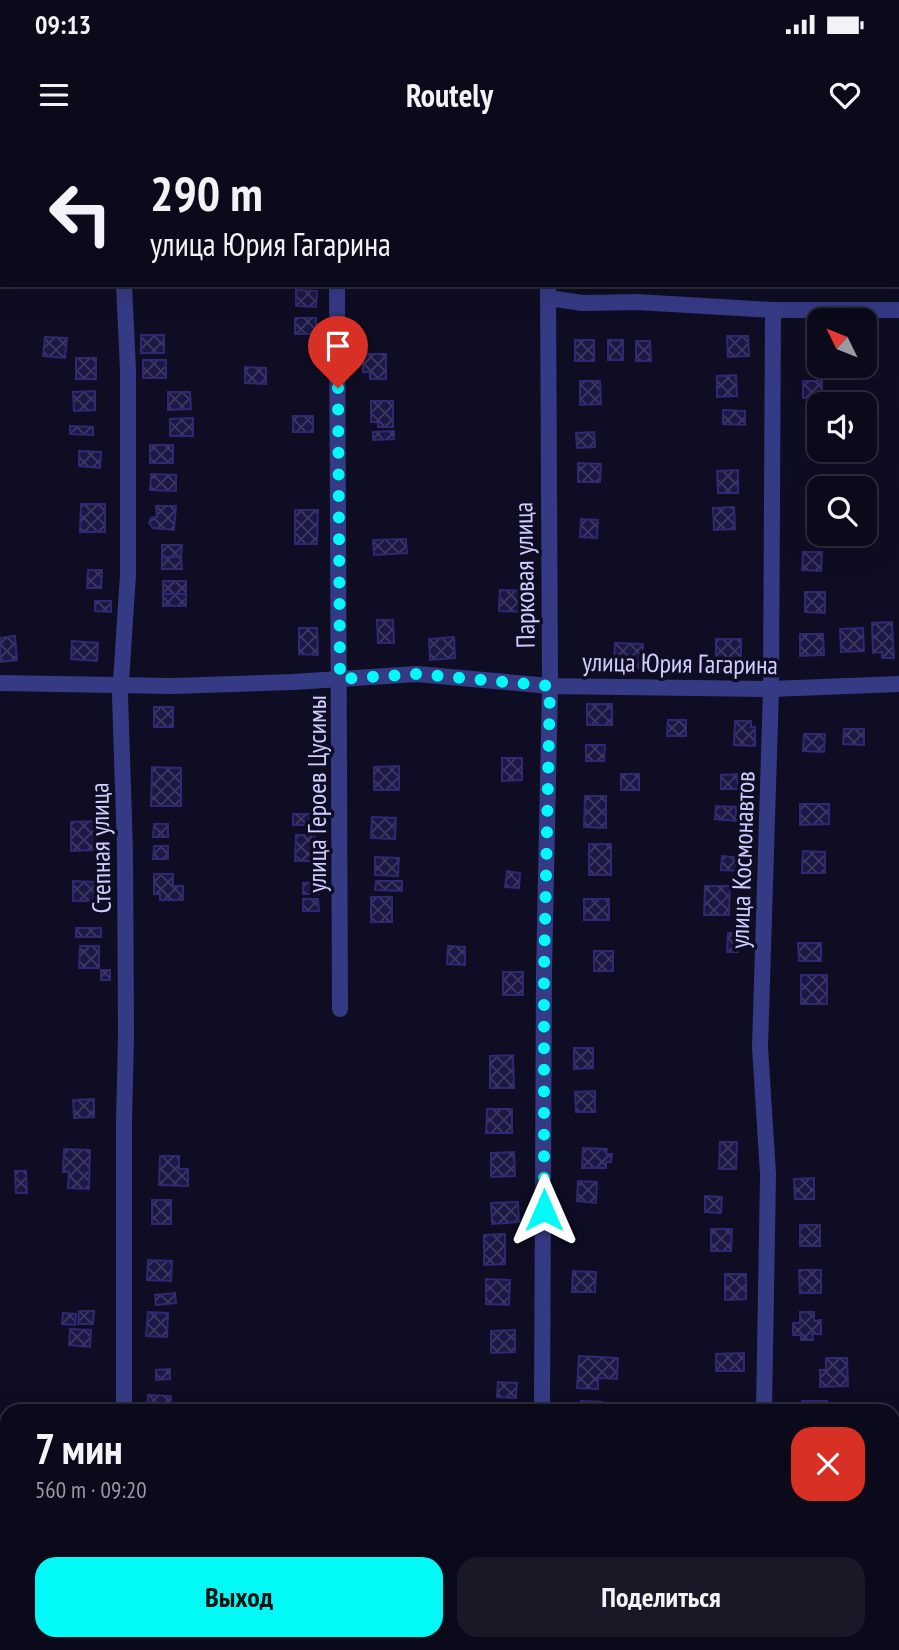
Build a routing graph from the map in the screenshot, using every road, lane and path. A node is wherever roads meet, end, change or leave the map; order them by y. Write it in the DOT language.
graph roads {
  1 [pos="124,287"];
  2 [pos="337,287"];
  3 [pos="548,292"];
  4 [pos="773,310"];
  5 [pos="899,310"];
  6 [pos="340,679"];
  7 [pos="0,683"];
  8 [pos="899,684"];
  9 [pos="122,686"];
  10 [pos="550,686"];
  11 [pos="771,689"];
  12 [pos="340,1009"];
  13 [pos="124,1404"];
  14 [pos="542,1404"];
  15 [pos="764,1404"];
  1 -- 9 [label="street, Степная улица"];
  2 -- 6 [label="street, улица Героев Цусимы"];
  3 -- 4 [label="street"];
  3 -- 10 [label="street, Парковая улица"];
  4 -- 5 [label="street"];
  4 -- 11 [label="street, улица Космонавтов"];
  6 -- 9 [label="street, улица Юрия Гагарина"];
  6 -- 10 [label="street, улица Юрия Гагарина"];
  6 -- 12 [label="street, улица Героев Цусимы"];
  7 -- 9 [label="street, улица Юрия Гагарина"];
  8 -- 11 [label="street, улица Юрия Гагарина"];
  9 -- 13 [label="street, Степная улица"];
  10 -- 11 [label="street, улица Юрия Гагарина"];
  10 -- 14 [label="street, Парковая улица"];
  11 -- 15 [label="street, улица Космонавтов"];
}
